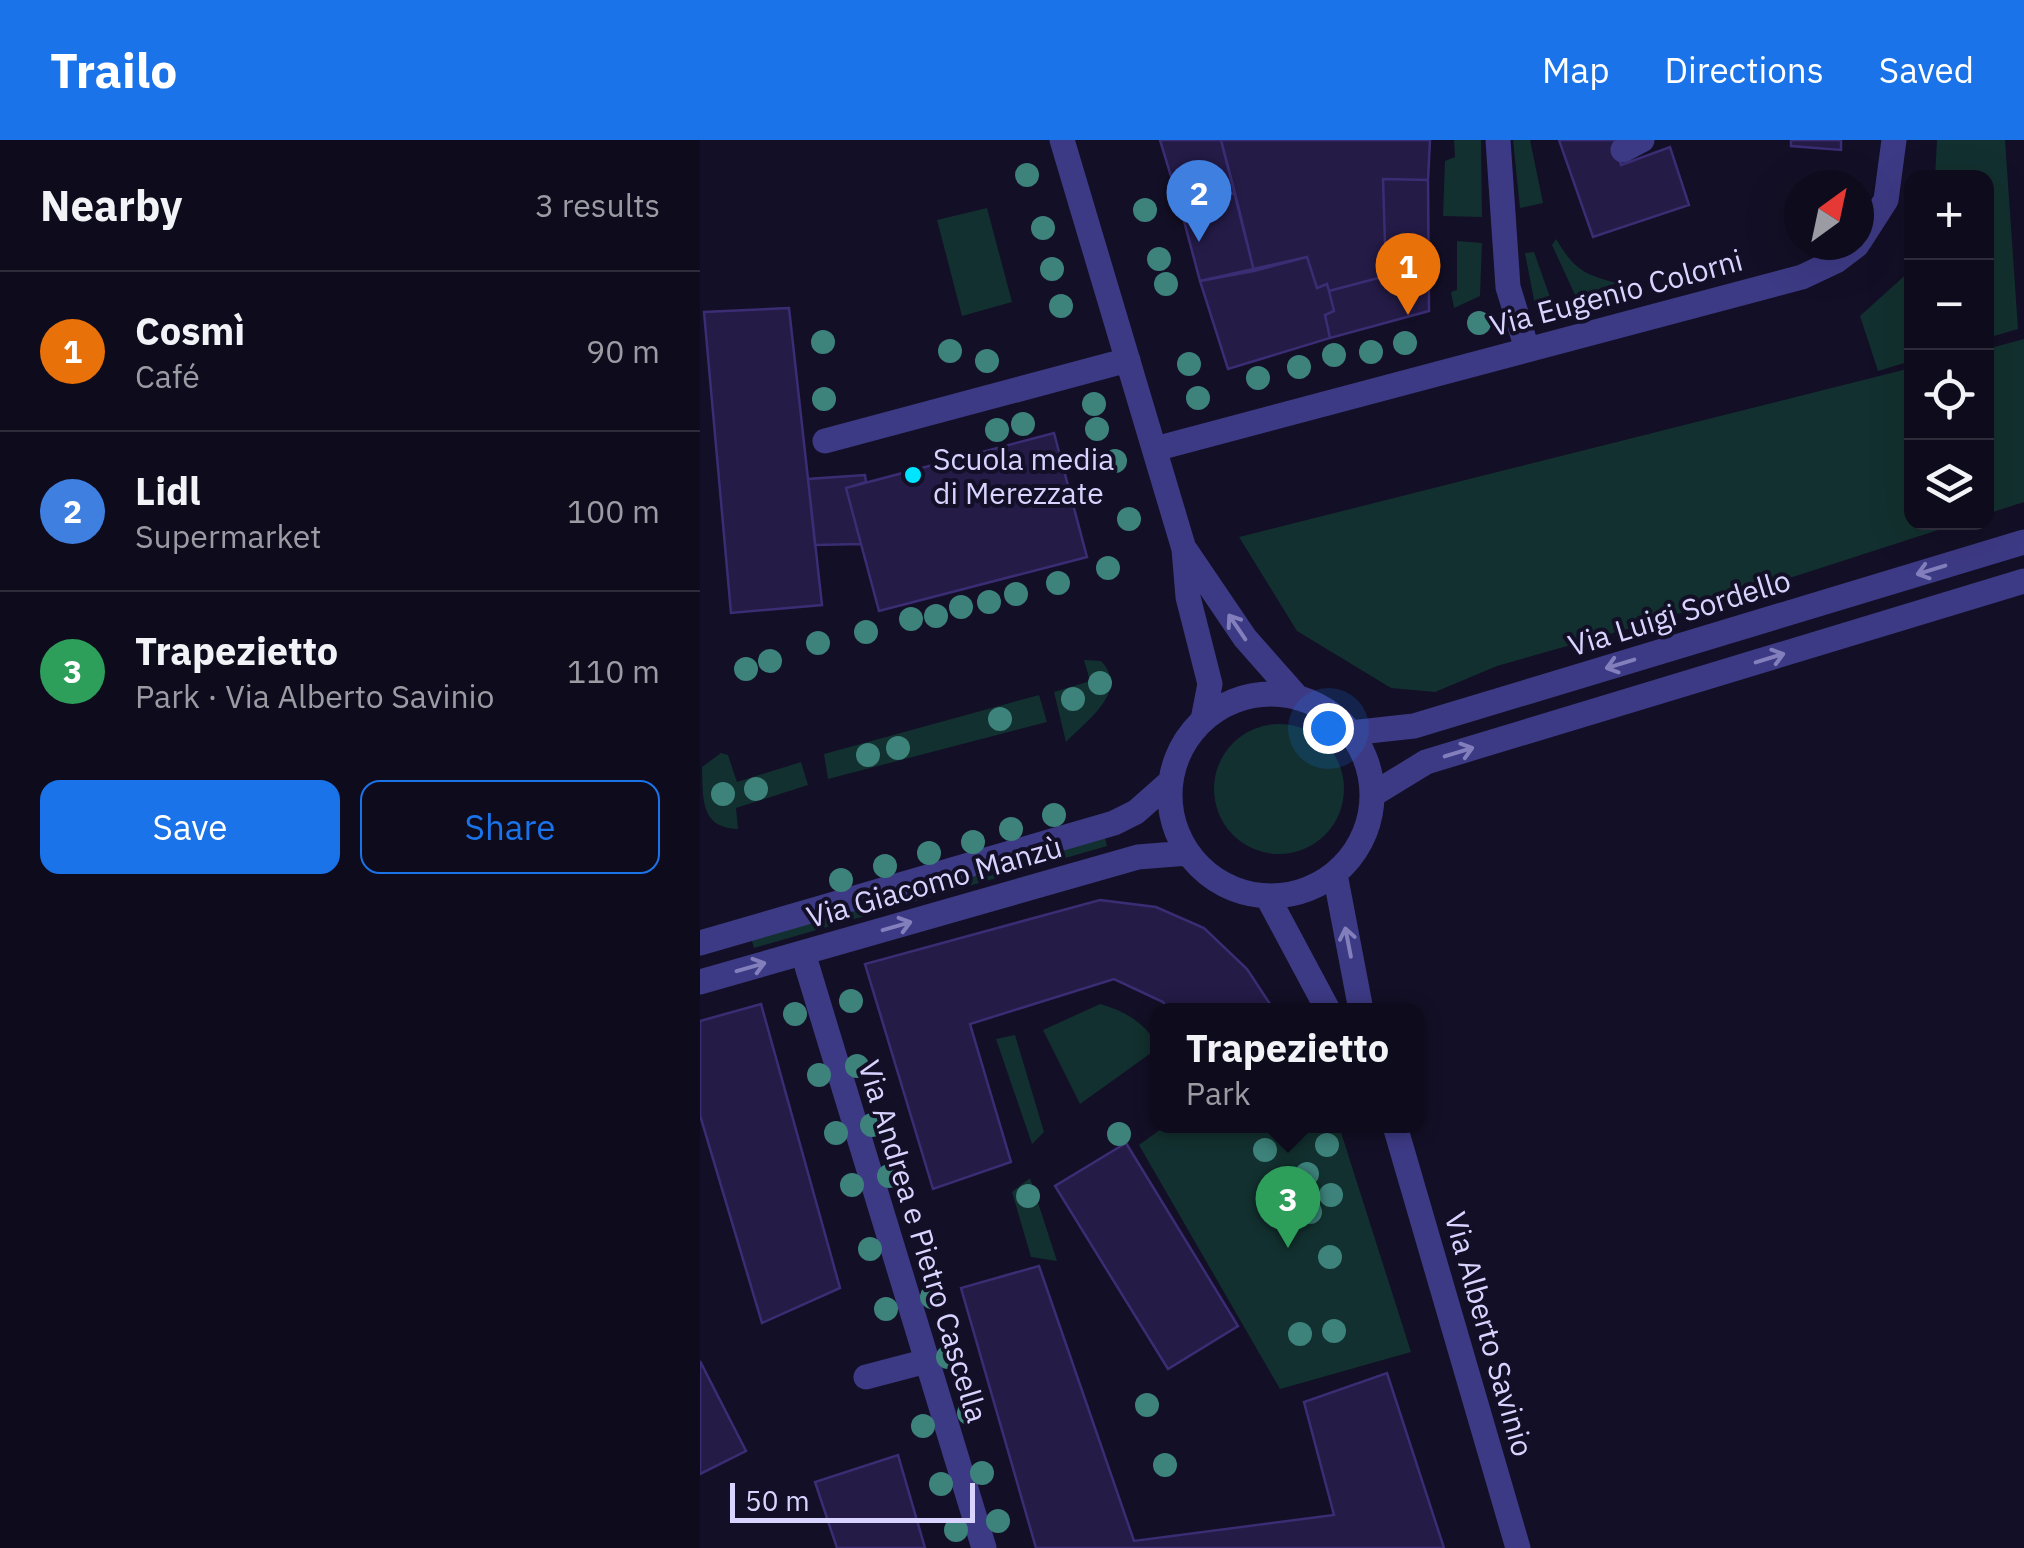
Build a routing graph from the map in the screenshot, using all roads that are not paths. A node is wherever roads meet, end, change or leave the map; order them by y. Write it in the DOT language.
graph roads {
  1 [pos="1062,140"];
  2 [pos="1498,140"];
  3 [pos="1894,140"];
  4 [pos="1874,219"];
  5 [pos="1836,260"];
  6 [pos="1527,350"];
  7 [pos="1128,360"];
  8 [pos="825,441"];
  9 [pos="1154,449"];
  10 [pos="2024,542"];
  11 [pos="1184,549"];
  12 [pos="2024,581"];
  13 [pos="1298,698"];
  14 [pos="1203,720"];
  15 [pos="1350,733"];
  16 [pos="1171,782"];
  17 [pos="1372,795"];
  18 [pos="1188,853"];
  19 [pos="1335,874"];
  20 [pos="1267,896"];
  21 [pos="700,943"];
  22 [pos="803,953"];
  23 [pos="700,982"];
  24 [pos="1324,1003"];
  25 [pos="1360,1003"];
  26 [pos="1396,1133"];
  27 [pos="927,1361"];
  28 [pos="866,1377"];
  29 [pos="984,1548"];
  30 [pos="1518,1548"];
  1 -- 7 [label="street"];
  2 -- 6 [label="street"];
  3 -- 4 [label="street, Via Eugenio Colorni"];
  5 -- 6 [label="street, Via Eugenio Colorni"];
  6 -- 9 [label="street, Via Eugenio Colorni"];
  7 -- 8 [label="street"];
  7 -- 9 [label="street"];
  9 -- 11 [label="street"];
  10 -- 15 [label="street, Via Luigi Sordello, one-way"];
  13 -- 11 [label="street, one-way"];
  11 -- 14 [label="street"];
  17 -- 12 [label="street, one-way"];
  13 -- 14 [label="street"];
  13 -- 15 [label="street"];
  14 -- 16 [label="street"];
  15 -- 17 [label="street"];
  16 -- 18 [label="street"];
  16 -- 21 [label="street, Via Giacomo Manzù"];
  17 -- 19 [label="street"];
  18 -- 20 [label="street"];
  22 -- 18 [label="street, Via Giacomo Manzù, one-way"];
  19 -- 20 [label="street"];
  25 -- 19 [label="street, one-way"];
  20 -- 24 [label="street"];
  23 -- 22 [label="street, Via Giacomo Manzù, one-way"];
  22 -- 27 [label="street, Via Andrea e Pietro Cascella"];
  26 -- 30 [label="street, Via Alberto Savinio"];
  27 -- 28 [label="street"];
  27 -- 29 [label="street, Via Andrea e Pietro Cascella"];
}
